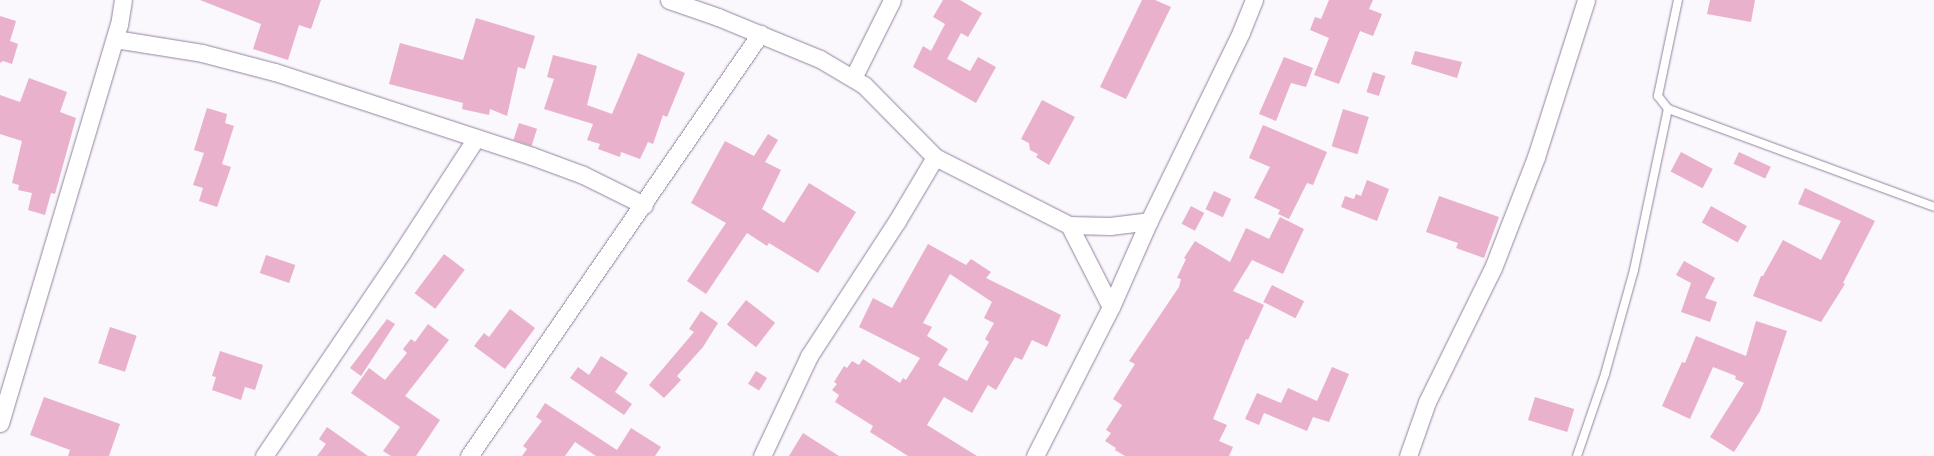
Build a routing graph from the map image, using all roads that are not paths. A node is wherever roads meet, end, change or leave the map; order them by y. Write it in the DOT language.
graph roads {
  1 [pos="123,0"];
  2 [pos="669,0"];
  3 [pos="892,0"];
  4 [pos="1254,0"];
  5 [pos="1586,0"];
  6 [pos="1678,0"];
  7 [pos="760,34"];
  8 [pos="115,39"];
  9 [pos="852,78"];
  10 [pos="1668,110"];
  11 [pos="476,138"];
  12 [pos="935,157"];
  13 [pos="644,205"];
  14 [pos="1934,207"];
  15 [pos="1149,221"];
  16 [pos="1069,225"];
  17 [pos="1111,307"];
  18 [pos="0,423"];
  19 [pos="264,456"];
  20 [pos="469,456"];
  21 [pos="762,456"];
  22 [pos="1035,456"];
  23 [pos="1408,456"];
  24 [pos="1577,456"];
  1 -- 8 [label="street"];
  2 -- 7 [label="street"];
  3 -- 9 [label="street"];
  4 -- 15 [label="street"];
  5 -- 23 [label="street"];
  6 -- 10 [label="lane"];
  7 -- 9 [label="street"];
  7 -- 13 [label="street"];
  8 -- 11 [label="street"];
  8 -- 18 [label="street"];
  9 -- 12 [label="street"];
  10 -- 14 [label="lane"];
  10 -- 24 [label="lane"];
  11 -- 13 [label="street"];
  11 -- 19 [label="street"];
  12 -- 16 [label="street"];
  12 -- 21 [label="street"];
  13 -- 20 [label="street"];
  15 -- 16 [label="street"];
  15 -- 17 [label="street"];
  16 -- 17 [label="street"];
  17 -- 22 [label="street"];
}
